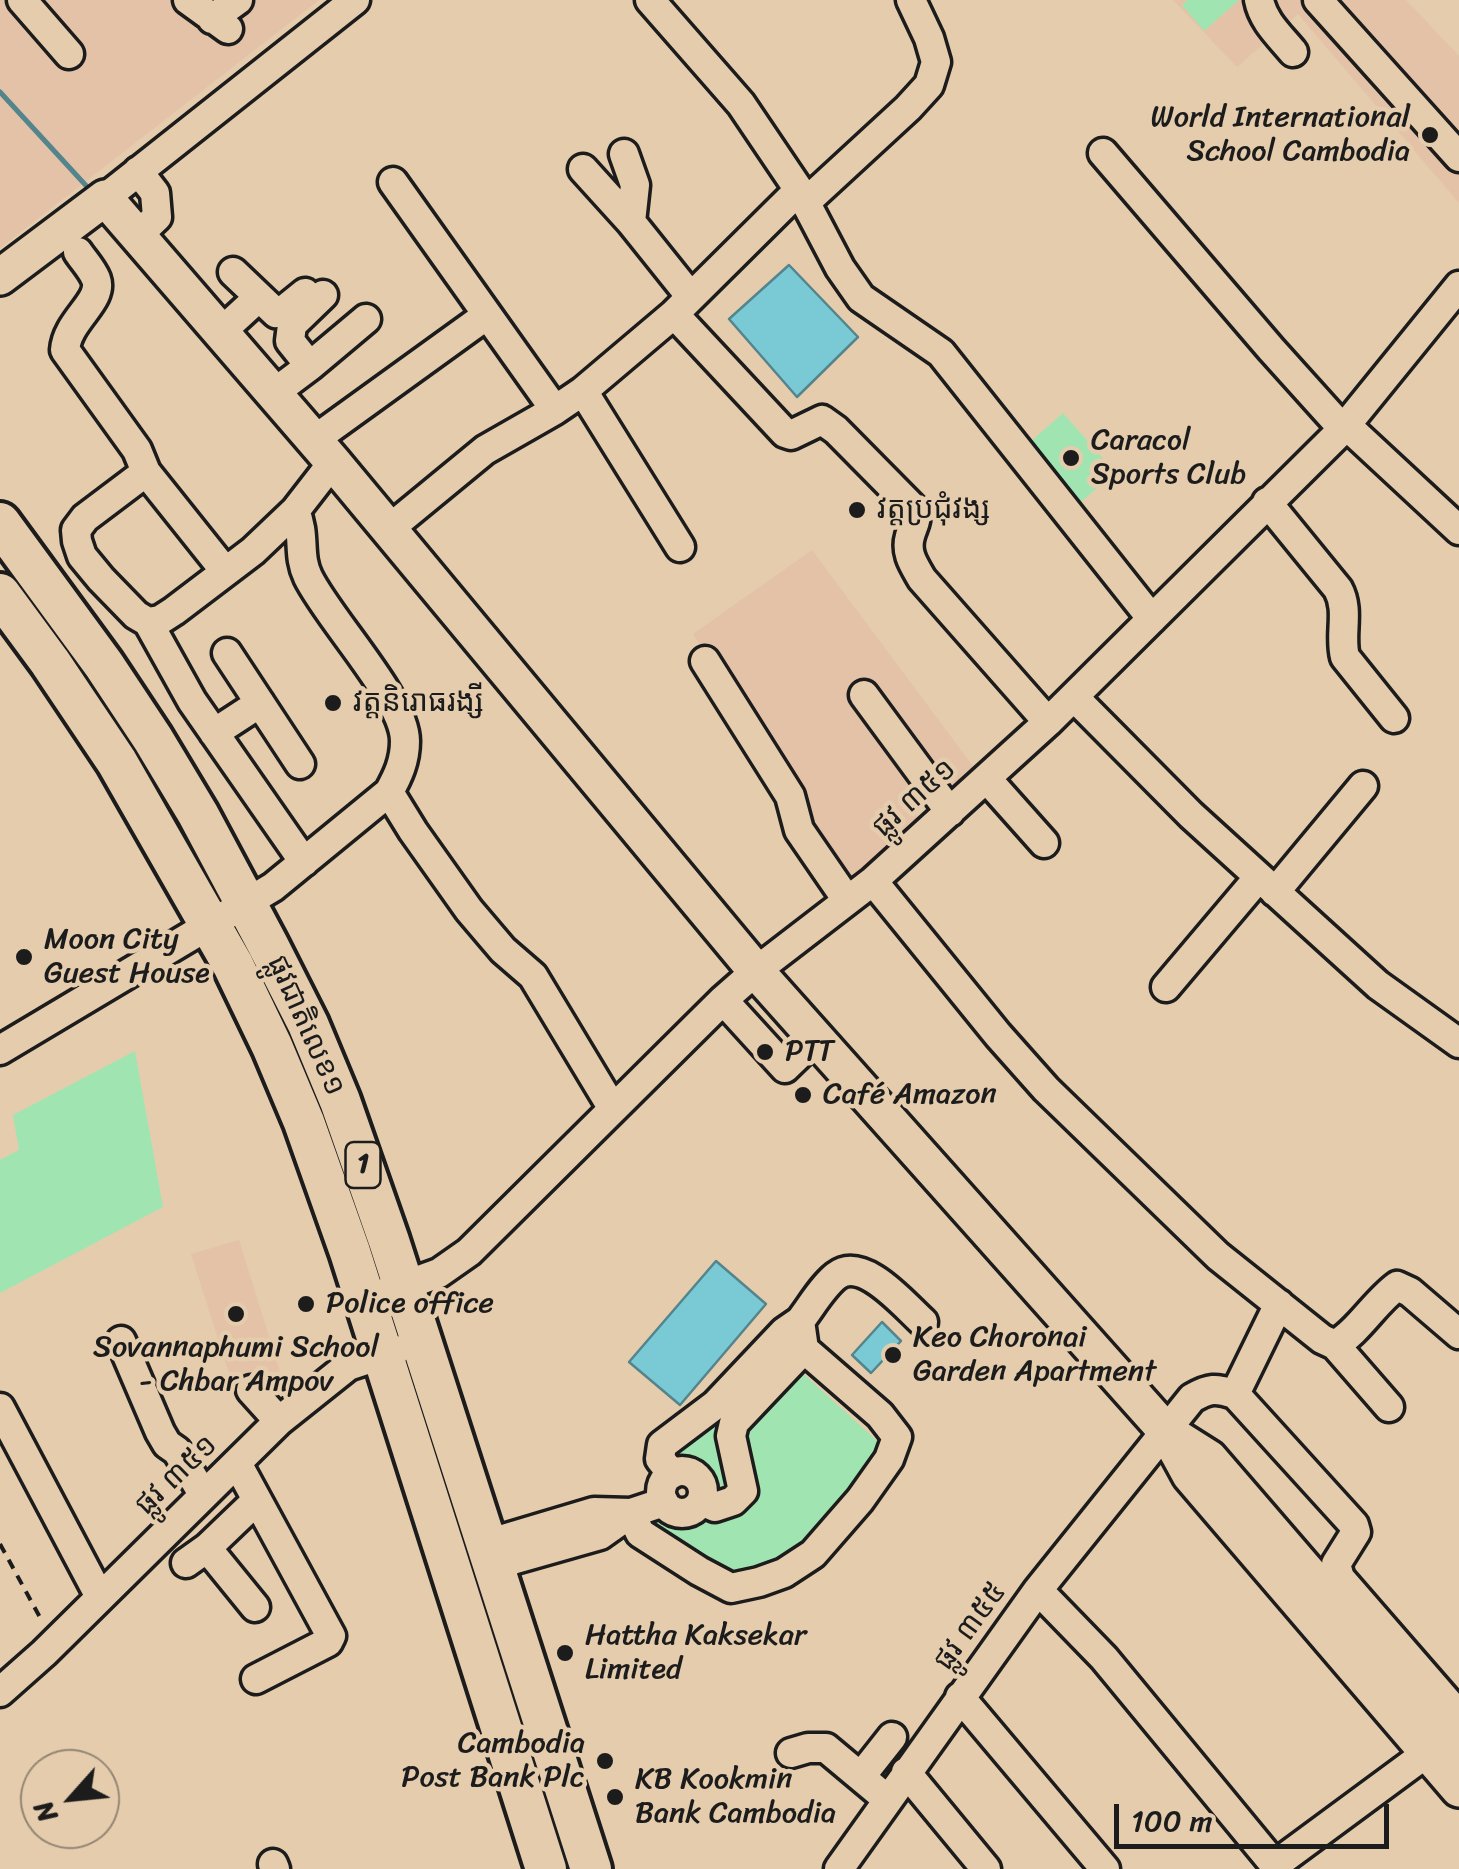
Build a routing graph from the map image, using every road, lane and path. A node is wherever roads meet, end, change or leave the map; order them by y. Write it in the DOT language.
graph roads {
  1 [pos="22,0"];
  2 [pos="188,0"];
  3 [pos="238,0"];
  4 [pos="355,0"];
  5 [pos="650,0"];
  6 [pos="910,0"];
  7 [pos="1260,0"];
  8 [pos="1318,0"];
  9 [pos="1293,52"];
  10 [pos="69,54"];
  11 [pos="1103,153"];
  12 [pos="624,154"];
  13 [pos="1459,157"];
  14 [pos="583,169"];
  15 [pos="138,171"];
  16 [pos="393,182"];
  17 [pos="802,196"];
  18 [pos="105,198"];
  19 [pos="631,222"];
  20 [pos="137,236"];
  21 [pos="78,252"];
  22 [pos="233,272"];
  23 [pos="0,278"];
  24 [pos="1459,286"];
  25 [pos="258,298"];
  26 [pos="682,306"];
  27 [pos="488,315"];
  28 [pos="366,319"];
  29 [pos="221,332"];
  30 [pos="310,366"];
  31 [pos="583,391"];
  32 [pos="274,394"];
  33 [pos="555,410"];
  34 [pos="1345,427"];
  35 [pos="323,451"];
  36 [pos="146,472"];
  37 [pos="1267,502"];
  38 [pos="295,511"];
  39 [pos="0,523"];
  40 [pos="389,529"];
  41 [pos="1459,530"];
  42 [pos="680,547"];
  43 [pos="225,571"];
  44 [pos="0,594"];
  45 [pos="1152,619"];
  46 [pos="148,622"];
  47 [pos="84,637"];
  48 [pos="227,653"];
  49 [pos="705,661"];
  50 [pos="50,662"];
  51 [pos="864,695"];
  52 [pos="1074,697"];
  53 [pos="260,703"];
  54 [pos="1394,718"];
  55 [pos="1048,722"];
  56 [pos="214,733"];
  57 [pos="300,764"];
  58 [pos="987,779"];
  59 [pos="1363,786"];
  60 [pos="388,792"];
  61 [pos="950,812"];
  62 [pos="1044,843"];
  63 [pos="304,862"];
  64 [pos="873,881"];
  65 [pos="1267,885"];
  66 [pos="847,900"];
  67 [pos="246,904"];
  68 [pos="209,925"];
  69 [pos="756,971"];
  70 [pos="1166,987"];
  71 [pos="723,1000"];
  72 [pos="816,1038"];
  73 [pos="1459,1042"];
  74 [pos="0,1050"];
  75 [pos="613,1109"];
  76 [pos="404,1287"];
  77 [pos="365,1300"];
  78 [pos="1279,1304"];
  79 [pos="923,1322"];
  80 [pos="1459,1334"];
  81 [pos="802,1335"];
  82 [pos="121,1341"];
  83 [pos="422,1342"];
  84 [pos="1335,1345"];
  85 [pos="382,1354"];
  86 [pos="251,1390"];
  87 [pos="1235,1394"];
  88 [pos="1388,1407"];
  89 [pos="0,1408"];
  90 [pos="725,1414"];
  91 [pos="279,1421"];
  92 [pos="1166,1430"];
  93 [pos="237,1463"];
  94 [pos="672,1474"];
  95 [pos="203,1494"];
  96 [pos="257,1500"];
  97 [pos="702,1501"];
  98 [pos="664,1502"];
  99 [pos="631,1514"];
  100 [pos="0,1544"];
  101 [pos="490,1556"];
  102 [pos="1038,1590"];
  103 [pos="100,1597"];
  104 [pos="255,1607"];
  105 [pos="54,1643"];
  106 [pos="256,1678"];
  107 [pos="2,1683"];
  108 [pos="960,1697"];
  109 [pos="1451,1736"];
  110 [pos="892,1737"];
  111 [pos="791,1753"];
  112 [pos="906,1772"];
  113 [pos="862,1776"];
  114 [pos="1459,1788"];
  115 [pos="887,1799"];
  116 [pos="1277,1867"];
  117 [pos="546,1869"];
  118 [pos="591,1869"];
  119 [pos="838,1869"];
  120 [pos="986,1869"];
  121 [pos="1105,1869"];
  1 -- 10 [label="street"];
  2 -- 3 [label="street"];
  4 -- 15 [label="street"];
  5 -- 17 [label="street"];
  6 -- 17 [label="street"];
  7 -- 9 [label="street"];
  8 -- 13 [label="street"];
  11 -- 34 [label="street"];
  12 -- 19 [label="street"];
  14 -- 19 [label="street"];
  15 -- 18 [label="street"];
  15 -- 20 [label="street"];
  16 -- 27 [label="street"];
  17 -- 26 [label="street"];
  17 -- 45 [label="street"];
  18 -- 20 [label="main road"];
  18 -- 23 [label="main road"];
  19 -- 26 [label="street"];
  20 -- 29 [label="main road"];
  21 -- 36 [label="street"];
  22 -- 25 [label="street"];
  24 -- 34 [label="street, ផ្លូវ ៣៥១"];
  25 -- 29 [label="street"];
  25 -- 30 [label="street"];
  26 -- 31 [label="street"];
  26 -- 55 [label="street"];
  27 -- 33 [label="street"];
  27 -- 35 [label="street"];
  28 -- 30 [label="street"];
  29 -- 32 [label="main road"];
  30 -- 32 [label="street"];
  31 -- 33 [label="street"];
  31 -- 42 [label="street"];
  32 -- 35 [label="main road"];
  33 -- 40 [label="street"];
  34 -- 37 [label="street, ផ្លូវ ៣៥១"];
  34 -- 41 [label="street"];
  35 -- 38 [label="street"];
  35 -- 40 [label="main road"];
  36 -- 43 [label="street"];
  36 -- 46 [label="street"];
  37 -- 45 [label="street, ផ្លូវ ៣៥១"];
  37 -- 54 [label="street"];
  38 -- 43 [label="street"];
  38 -- 60 [label="street"];
  39 -- 47 [label="highway, ផ្លូវជាតិលេខ១ / 1"];
  40 -- 69 [label="main road"];
  43 -- 46 [label="street"];
  44 -- 50 [label="highway, ផ្លូវជាតិលេខ១ / 1"];
  45 -- 52 [label="street, ផ្លូវ ៣៥១"];
  46 -- 56 [label="street"];
  47 -- 50 [label="highway"];
  47 -- 67 [label="highway, ផ្លូវជាតិលេខ១ / 1"];
  48 -- 53 [label="street"];
  49 -- 66 [label="street"];
  50 -- 68 [label="highway, ផ្លូវជាតិលេខ១ / 1"];
  51 -- 61 [label="street"];
  52 -- 55 [label="street, ផ្លូវ ៣៥១"];
  52 -- 65 [label="street"];
  53 -- 56 [label="street"];
  53 -- 57 [label="street"];
  55 -- 58 [label="street, ផ្លូវ ៣៥១"];
  56 -- 63 [label="street"];
  58 -- 61 [label="street, ផ្លូវ ៣៥១"];
  58 -- 62 [label="street"];
  59 -- 65 [label="street"];
  60 -- 63 [label="street"];
  60 -- 75 [label="street"];
  61 -- 64 [label="street, ផ្លូវ ៣៥១"];
  63 -- 67 [label="street"];
  64 -- 66 [label="street, ផ្លូវ ៣៥១"];
  64 -- 78 [label="street"];
  65 -- 70 [label="street"];
  65 -- 73 [label="street"];
  66 -- 69 [label="street, ផ្លូវ ៣៥១"];
  67 -- 68 [label="street"];
  67 -- 76 [label="highway, ផ្លូវជាតិលេខ១ / 1"];
  68 -- 74 [label="street"];
  68 -- 77 [label="highway, ផ្លូវជាតិលេខ១ / 1"];
  69 -- 71 [label="street, ផ្លូវ ៣៥១"];
  69 -- 72 [label="main road"];
  71 -- 72 [label="street"];
  71 -- 75 [label="street, ផ្លូវ ៣៥១"];
  72 -- 92 [label="main road"];
  75 -- 76 [label="street, ផ្លូវ ៣៥១"];
  76 -- 77 [label="street, ផ្លូវ ៣៥១"];
  76 -- 83 [label="highway, ផ្លូវជាតិលេខ១ / 1"];
  77 -- 85 [label="highway, ផ្លូវជាតិលេខ១ / 1"];
  78 -- 84 [label="street"];
  78 -- 87 [label="street"];
  79 -- 81 [label="street"];
  80 -- 84 [label="street"];
  81 -- 90 [label="street"];
  81 -- 99 [label="street"];
  82 -- 95 [label="street"];
  83 -- 85 [label="street, ផ្លូវ ៣៥១"];
  83 -- 101 [label="highway, ផ្លូវជាតិលេខ១ / 1"];
  84 -- 88 [label="street"];
  85 -- 91 [label="street, ផ្លូវ ៣៥១"];
  85 -- 117 [label="highway, ផ្លូវជាតិលេខ១ / 1"];
  86 -- 91 [label="street"];
  87 -- 92 [label="street, ផ្លូវ ៣៥៥"];
  87 -- 109 [label="street"];
  89 -- 103 [label="street"];
  90 -- 94 [label="street"];
  90 -- 97 [label="street"];
  91 -- 93 [label="street, ផ្លូវ ៣៥១"];
  92 -- 102 [label="street, ផ្លូវ ៣៥៥"];
  92 -- 109 [label="main road"];
  93 -- 95 [label="street, ផ្លូវ ៣៥១"];
  93 -- 96 [label="street"];
  94 -- 97 [label="street"];
  94 -- 98 [label="street"];
  95 -- 103 [label="street, ផ្លូវ ៣៥១"];
  96 -- 104 [label="street"];
  96 -- 106 [label="street"];
  97 -- 98 [label="street"];
  98 -- 99 [label="street"];
  99 -- 101 [label="street"];
  100 -- 105 [label="path"];
  101 -- 118 [label="highway, ផ្លូវជាតិលេខ១ / 1"];
  102 -- 108 [label="street, ផ្លូវ ៣៥៥"];
  102 -- 116 [label="street"];
  103 -- 105 [label="street, ផ្លូវ ៣៥១"];
  105 -- 107 [label="street, ផ្លូវ ៣៥១"];
  108 -- 112 [label="street, ផ្លូវ ៣៥៥"];
  108 -- 121 [label="street"];
  109 -- 114 [label="main road"];
  109 -- 116 [label="street"];
  110 -- 113 [label="street"];
  111 -- 113 [label="street"];
  112 -- 115 [label="street, ផ្លូវ ៣៥៥"];
  112 -- 120 [label="street"];
  113 -- 115 [label="street"];
  115 -- 119 [label="street, ផ្លូវ ៣៥៥"];
}
